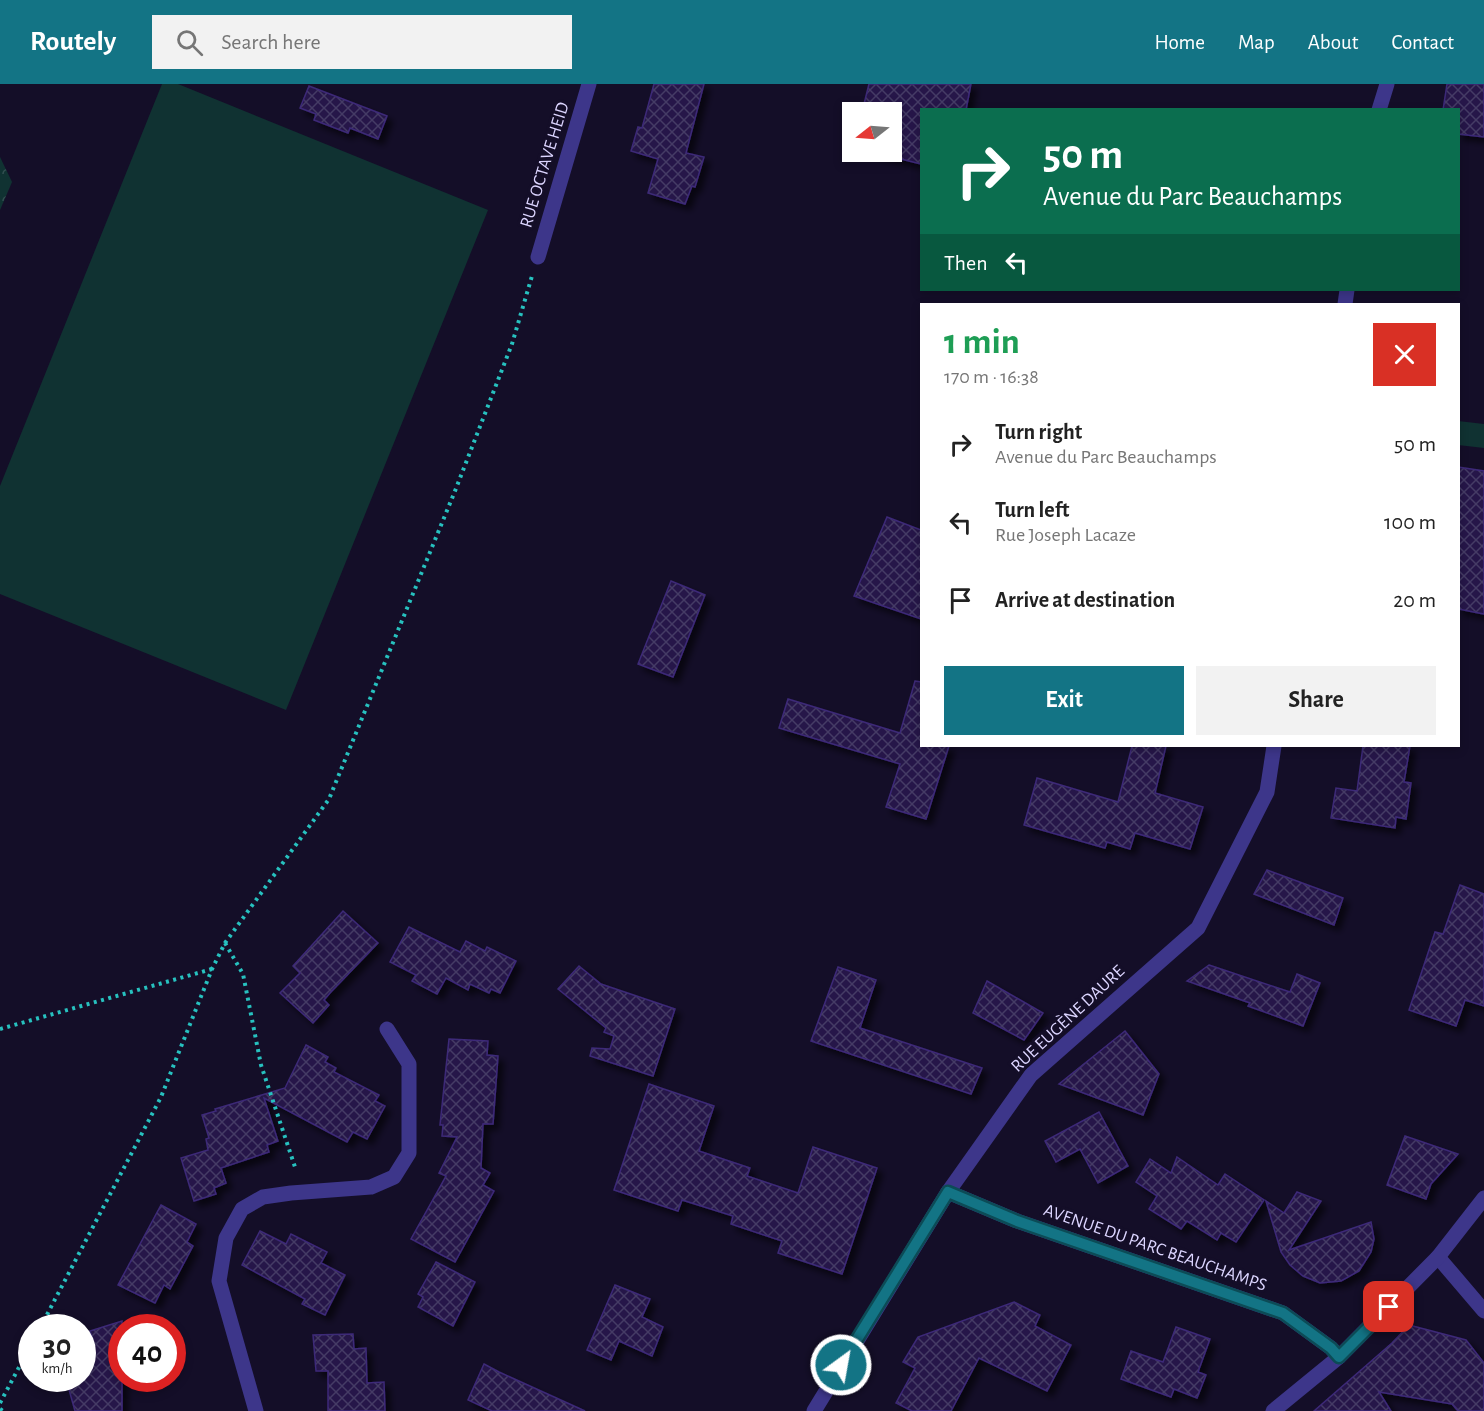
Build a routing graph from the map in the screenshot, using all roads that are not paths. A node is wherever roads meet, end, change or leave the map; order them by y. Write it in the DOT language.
graph roads {
  1 [pos="589,84"];
  2 [pos="1387,84"];
  3 [pos="1380,108"];
  4 [pos="538,257"];
  5 [pos="1274,747"];
  6 [pos="387,1029"];
  7 [pos="948,1192"];
  8 [pos="1484,1198"];
  9 [pos="1438,1257"];
  10 [pos="1484,1311"];
  11 [pos="1339,1357"];
  12 [pos="256,1411"];
  13 [pos="814,1411"];
  14 [pos="1273,1411"];
  1 -- 4 [label="street, RUE OCTAVE HEID"];
  2 -- 3 [label="street"];
  5 -- 7 [label="street, RUE EUGÈNE DAURE"];
  6 -- 12 [label="street"];
  7 -- 11 [label="street, AVENUE DU PARC BEAUCHAMPS"];
  7 -- 13 [label="street, RUE EUGÈNE DAURE"];
  8 -- 9 [label="street"];
  9 -- 10 [label="street"];
  9 -- 11 [label="street"];
  11 -- 14 [label="street"];
}
